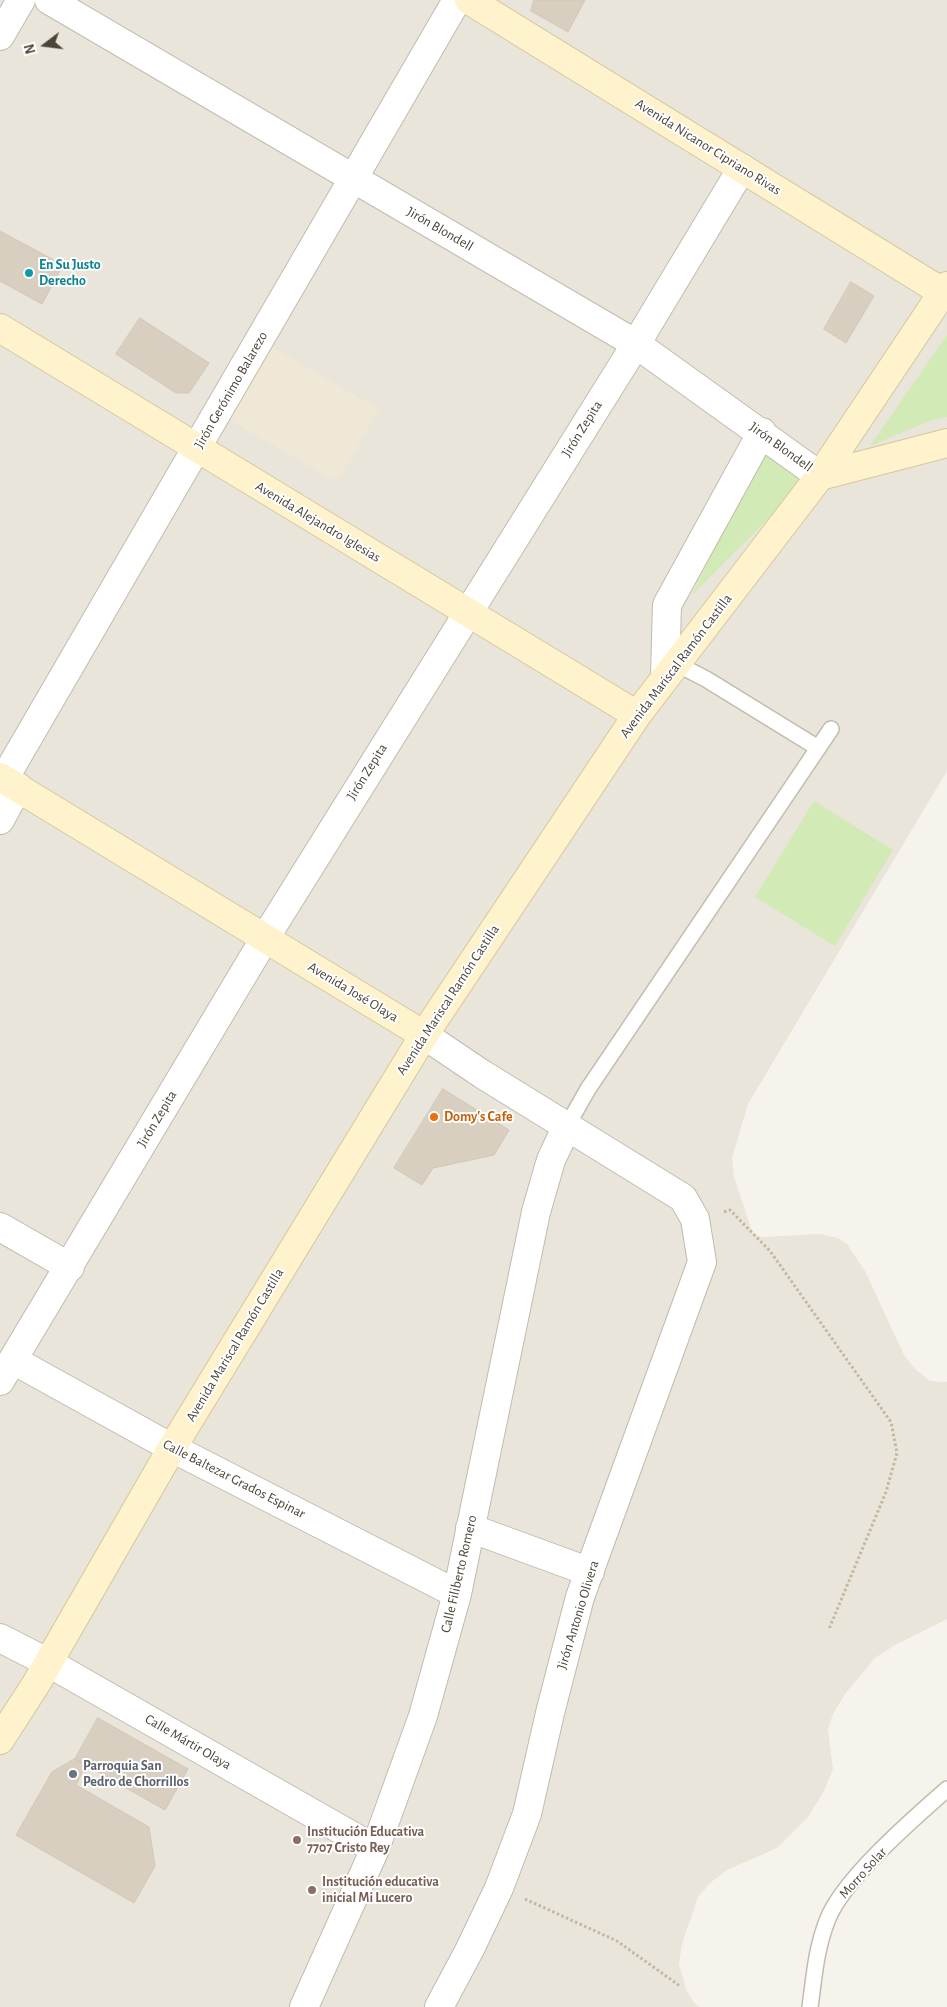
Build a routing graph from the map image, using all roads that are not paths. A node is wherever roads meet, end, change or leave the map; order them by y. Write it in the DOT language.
graph roads {
  1 [pos="21,0"];
  2 [pos="49,0"];
  3 [pos="458,0"];
  4 [pos="469,0"];
  5 [pos="0,36"];
  6 [pos="742,168"];
  7 [pos="354,178"];
  8 [pos="946,291"];
  9 [pos="0,328"];
  10 [pos="636,344"];
  11 [pos="762,432"];
  12 [pos="947,443"];
  13 [pos="197,448"];
  14 [pos="820,476"];
  15 [pos="467,612"];
  16 [pos="670,670"];
  17 [pos="637,715"];
  18 [pos="831,729"];
  19 [pos="818,748"];
  20 [pos="7,781"];
  21 [pos="0,820"];
  22 [pos="265,938"];
  23 [pos="424,1035"];
  24 [pos="566,1126"];
  25 [pos="695,1219"];
  26 [pos="0,1227"];
  27 [pos="70,1267"];
  28 [pos="6,1371"];
  29 [pos="172,1448"];
  30 [pos="470,1528"];
  31 [pos="590,1572"];
  32 [pos="457,1594"];
  33 [pos="0,1638"];
  34 [pos="49,1663"];
  35 [pos="0,1740"];
  36 [pos="947,1788"];
  37 [pos="375,1849"];
  38 [pos="304,2007"];
  39 [pos="439,2007"];
  40 [pos="810,2007"];
  1 -- 5 [label="street"];
  2 -- 7 [label="street, Jirón Blondell"];
  3 -- 7 [label="street, Jirón Gerónimo Balarezo"];
  4 -- 6 [label="main road, Avenida Nicanor Cipriano Rivas"];
  6 -- 8 [label="main road, Avenida Nicanor Cipriano Rivas"];
  6 -- 10 [label="street, Jirón Zepita"];
  7 -- 10 [label="street, Jirón Blondell"];
  7 -- 13 [label="street, Jirón Gerónimo Balarezo"];
  8 -- 14 [label="main road, Avenida Mariscal Ramón Castilla"];
  9 -- 13 [label="main road, Avenida Alejandro Iglesias"];
  10 -- 11 [label="street, Jirón Blondell"];
  10 -- 15 [label="street, Jirón Zepita"];
  11 -- 14 [label="street, Jirón Blondell"];
  11 -- 16 [label="street"];
  12 -- 14 [label="main road"];
  13 -- 15 [label="main road, Avenida Alejandro Iglesias"];
  13 -- 20 [label="street, Jirón Gerónimo Balarezo"];
  14 -- 16 [label="main road, Avenida Mariscal Ramón Castilla"];
  15 -- 17 [label="main road, Avenida Alejandro Iglesias"];
  15 -- 22 [label="street, Jirón Zepita"];
  16 -- 17 [label="main road, Avenida Mariscal Ramón Castilla"];
  16 -- 19 [label="lane"];
  17 -- 23 [label="main road, Avenida Mariscal Ramón Castilla"];
  18 -- 19 [label="lane"];
  19 -- 24 [label="lane"];
  20 -- 21 [label="street, Jirón Gerónimo Balarezo"];
  20 -- 22 [label="main road, Avenida José Olaya"];
  22 -- 23 [label="main road, Avenida José Olaya"];
  22 -- 27 [label="street, Jirón Zepita"];
  23 -- 24 [label="street, Avenida José Olaya"];
  23 -- 29 [label="main road, Avenida Mariscal Ramón Castilla"];
  24 -- 25 [label="street, Avenida José Olaya"];
  24 -- 30 [label="street, Calle Filiberto Romero"];
  25 -- 31 [label="street, Jirón Antonio Olivera"];
  26 -- 27 [label="street"];
  27 -- 28 [label="street, Jirón Zepita"];
  28 -- 29 [label="street, Calle Baltezar Grados Espinar"];
  29 -- 32 [label="street, Calle Baltezar Grados Espinar"];
  29 -- 34 [label="main road, Avenida Mariscal Ramón Castilla"];
  30 -- 31 [label="street"];
  30 -- 32 [label="street, Calle Filiberto Romero"];
  31 -- 39 [label="street, Jirón Antonio Olivera"];
  32 -- 37 [label="street, Calle Filiberto Romero"];
  33 -- 34 [label="street, Calle Mártir Olaya"];
  34 -- 35 [label="main road, Avenida Mariscal Ramón Castilla"];
  34 -- 37 [label="street, Calle Mártir Olaya"];
  36 -- 40 [label="lane, Morro Solar"];
  37 -- 38 [label="street, Calle Filiberto Romero"];
}
